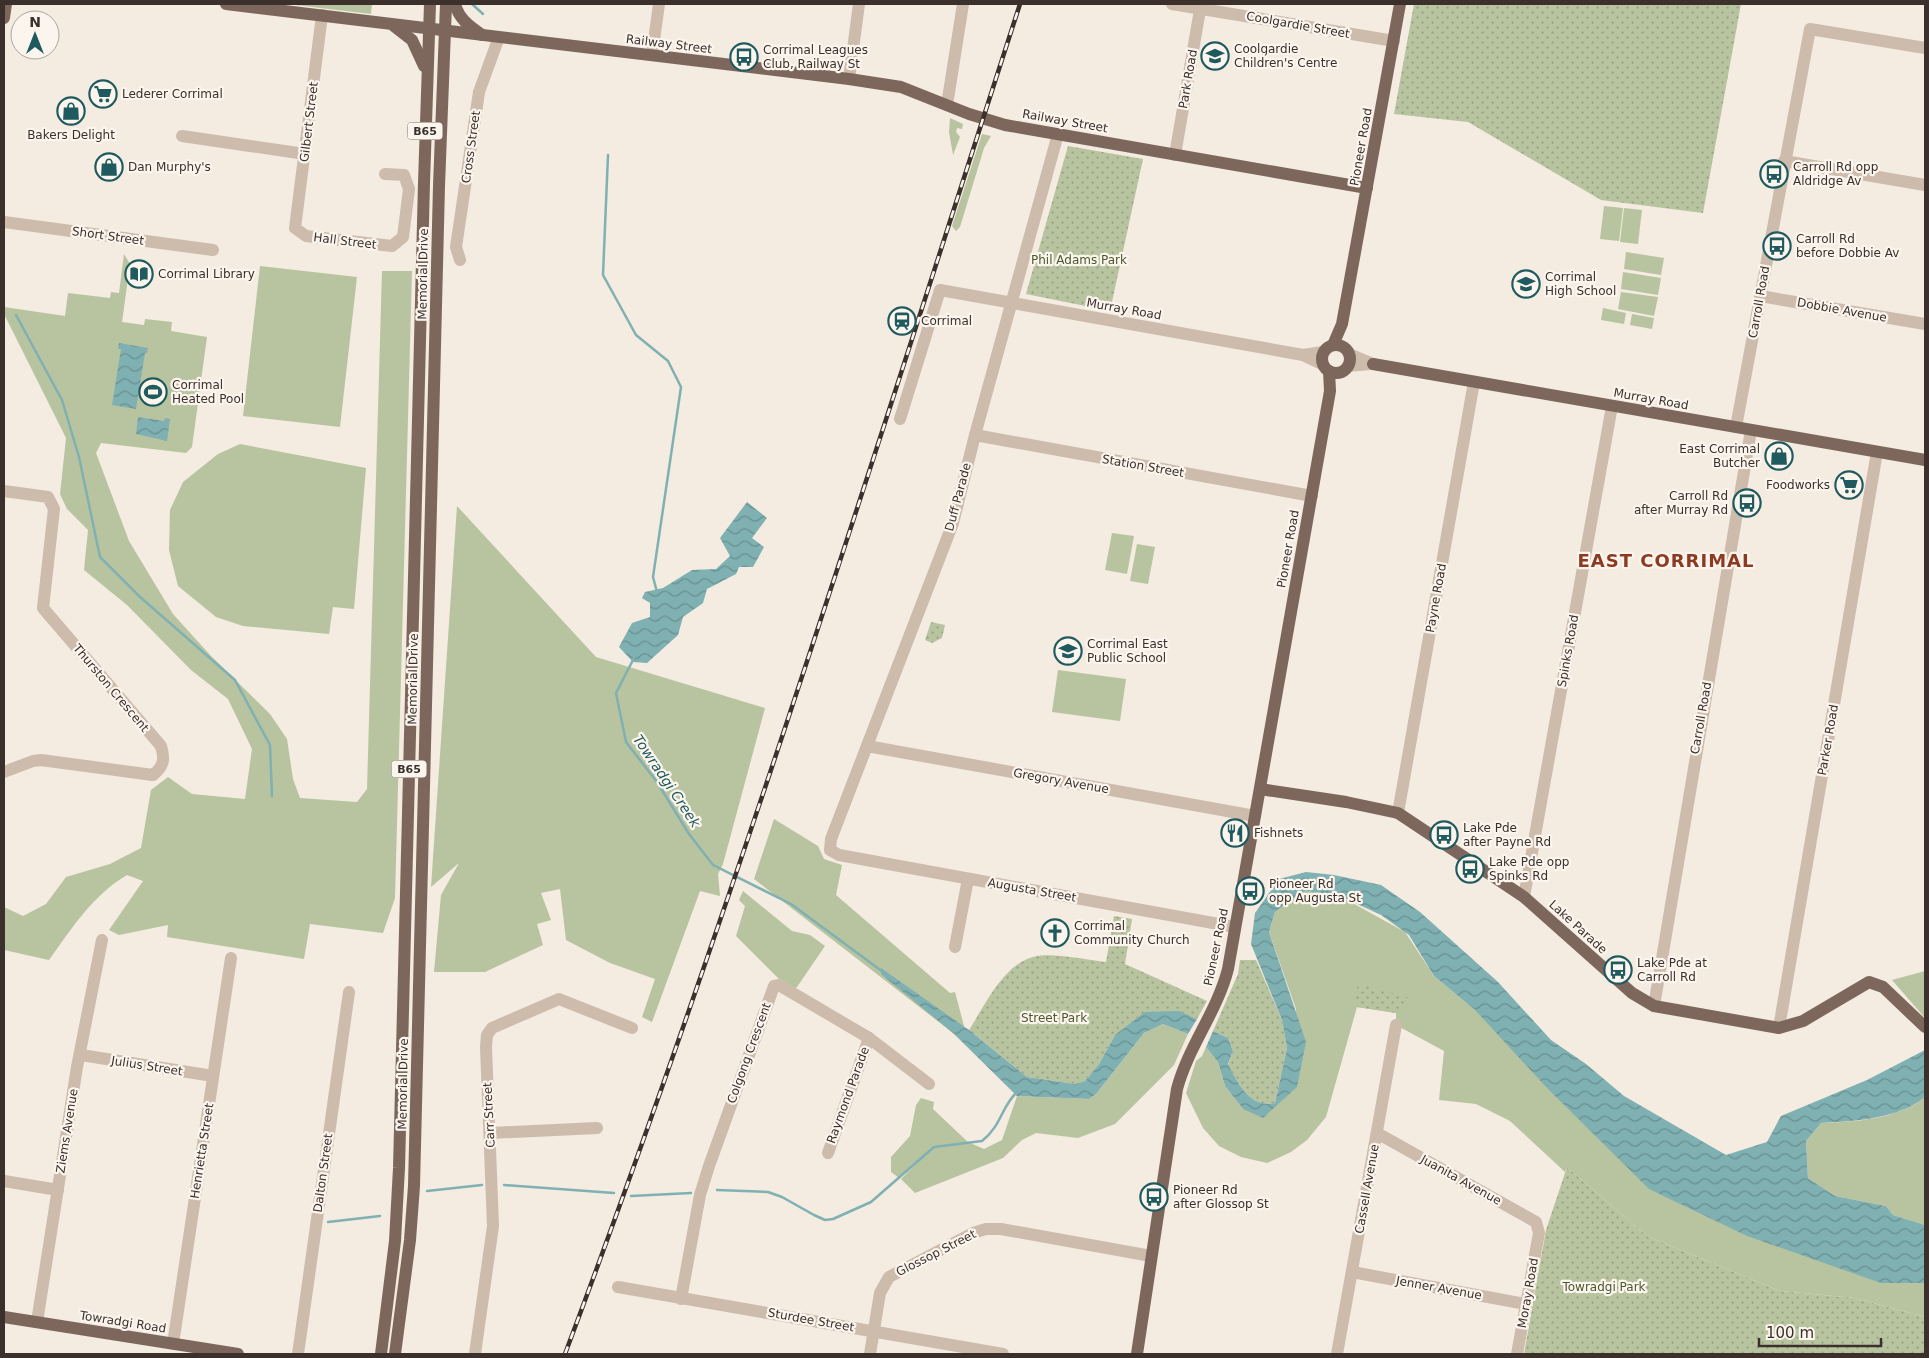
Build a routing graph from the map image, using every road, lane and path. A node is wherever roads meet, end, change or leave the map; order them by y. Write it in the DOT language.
graph roads {
  1 [pos="6,4"];
  2 [pos="226,4"];
  3 [pos="430,4"];
  4 [pos="446,4"];
  5 [pos="455,4"];
  6 [pos="659,4"];
  7 [pos="859,4"];
  8 [pos="963,4"];
  9 [pos="1172,4"];
  10 [pos="1400,4"];
  11 [pos="1200,6"];
  12 [pos="322,16"];
  13 [pos="4,18"];
  14 [pos="386,23"];
  15 [pos="428,29"];
  16 [pos="444,31"];
  17 [pos="483,35"];
  18 [pos="499,37"];
  19 [pos="1394,41"];
  20 [pos="1925,48"];
  21 [pos="652,56"];
  22 [pos="427,79"];
  23 [pos="849,79"];
  24 [pos="947,105"];
  25 [pos="1058,134"];
  26 [pos="182,136"];
  27 [pos="305,154"];
  28 [pos="1175,155"];
  29 [pos="1784,161"];
  30 [pos="385,174"];
  31 [pos="1925,185"];
  32 [pos="1368,188"];
  33 [pos="4,222"];
  34 [pos="295,228"];
  35 [pos="213,250"];
  36 [pos="460,260"];
  37 [pos="1760,296"];
  38 [pos="1011,304"];
  39 [pos="1925,324"];
  40 [pos="1336,359"];
  41 [pos="1372,364"];
  42 [pos="1474,382"];
  43 [pos="1612,406"];
  44 [pos="900,419"];
  45 [pos="1736,427"];
  46 [pos="1751,430"];
  47 [pos="975,435"];
  48 [pos="1877,452"];
  49 [pos="1925,460"];
  50 [pos="4,491"];
  51 [pos="1312,496"];
  52 [pos="867,746"];
  53 [pos="4,772"];
  54 [pos="1260,789"];
  55 [pos="1398,813"];
  56 [pos="1255,816"];
  57 [pos="830,850"];
  58 [pos="968,879"];
  59 [pos="1524,897"];
  60 [pos="1235,928"];
  61 [pos="102,940"];
  62 [pos="955,947"];
  63 [pos="231,958"];
  64 [pos="349,992"];
  65 [pos="1654,1006"];
  66 [pos="1396,1025"];
  67 [pos="1925,1026"];
  68 [pos="632,1028"];
  69 [pos="1779,1028"];
  70 [pos="869,1038"];
  71 [pos="81,1055"];
  72 [pos="213,1076"];
  73 [pos="929,1084"];
  74 [pos="597,1128"];
  75 [pos="490,1133"];
  76 [pos="1377,1133"];
  77 [pos="828,1153"];
  78 [pos="4,1181"];
  79 [pos="58,1190"];
  80 [pos="1539,1233"];
  81 [pos="1151,1256"];
  82 [pos="1352,1272"];
  83 [pos="618,1287"];
  84 [pos="681,1299"];
  85 [pos="1526,1304"];
  86 [pos="401,1310"];
  87 [pos="4,1317"];
  88 [pos="37,1322"];
  89 [pos="874,1331"];
  90 [pos="173,1344"];
  91 [pos="238,1354"];
  92 [pos="298,1354"];
  93 [pos="381,1354"];
  94 [pos="395,1354"];
  95 [pos="404,1354"];
  96 [pos="474,1354"];
  97 [pos="870,1354"];
  98 [pos="1003,1354"];
  99 [pos="1137,1354"];
  100 [pos="1337,1354"];
  101 [pos="1517,1354"];
  1 -- 13 [label="main road"];
  2 -- 12 [label="main road, Railway Street"];
  3 -- 15 [label="main road, Memorial Drive / B65"];
  4 -- 16 [label="main road, Memorial Drive / B65"];
  5 -- 17 [label="main road"];
  6 -- 21 [label="street"];
  7 -- 23 [label="street"];
  8 -- 24 [label="street"];
  9 -- 11 [label="street, Coolgardie Street"];
  10 -- 19 [label="main road, Pioneer Road"];
  11 -- 19 [label="street, Coolgardie Street"];
  11 -- 28 [label="street, Park Road"];
  12 -- 14 [label="main road, Railway Street"];
  12 -- 27 [label="street, Gilbert Street"];
  14 -- 15 [label="main road, Railway Street"];
  14 -- 22 [label="main road"];
  15 -- 16 [label="main road, Railway Street"];
  15 -- 22 [label="main road, Memorial Drive / B65"];
  16 -- 17 [label="main road, Railway Street"];
  16 -- 86 [label="main road, Memorial Drive / B65"];
  17 -- 18 [label="main road, Railway Street"];
  18 -- 21 [label="main road, Railway Street"];
  18 -- 36 [label="street, Cross Street"];
  19 -- 32 [label="main road, Pioneer Road"];
  20 -- 29 [label="street, Carroll Road"];
  21 -- 23 [label="main road, Railway Street"];
  22 -- 93 [label="main road, Memorial Drive / B65"];
  23 -- 24 [label="main road, Railway Street"];
  24 -- 25 [label="main road, Railway Street"];
  25 -- 28 [label="main road, Railway Street"];
  25 -- 38 [label="street, Duff Parade"];
  26 -- 27 [label="street"];
  27 -- 34 [label="street, Gilbert Street"];
  28 -- 32 [label="main road, Railway Street"];
  29 -- 31 [label="street"];
  29 -- 37 [label="street, Carroll Road"];
  30 -- 34 [label="street, Hall Street"];
  32 -- 40 [label="main road, Pioneer Road"];
  33 -- 35 [label="street, Short Street"];
  37 -- 39 [label="street, Dobbie Avenue"];
  37 -- 45 [label="street, Carroll Road"];
  38 -- 40 [label="street, Murray Road"];
  38 -- 44 [label="street, Murray Road"];
  38 -- 47 [label="street, Duff Parade"];
  40 -- 41 [label="street, Murray Road"];
  40 -- 51 [label="main road, Pioneer Road"];
  41 -- 42 [label="main road, Murray Road"];
  42 -- 43 [label="main road, Murray Road"];
  42 -- 55 [label="street, Payne Road"];
  43 -- 45 [label="main road, Murray Road"];
  43 -- 59 [label="street, Spinks Road"];
  45 -- 46 [label="main road, Murray Road"];
  46 -- 48 [label="main road, Murray Road"];
  46 -- 65 [label="street, Carroll Road"];
  47 -- 51 [label="street, Station Street"];
  47 -- 52 [label="street, Duff Parade"];
  48 -- 49 [label="main road, Murray Road"];
  48 -- 69 [label="street, Parker Road"];
  50 -- 53 [label="street, Thurston Crescent"];
  51 -- 54 [label="main road, Pioneer Road"];
  52 -- 56 [label="street, Gregory Avenue"];
  52 -- 57 [label="street, Duff Parade"];
  54 -- 55 [label="main road, Lake Parade"];
  54 -- 56 [label="main road, Pioneer Road"];
  55 -- 59 [label="main road, Lake Parade"];
  56 -- 60 [label="main road, Pioneer Road"];
  57 -- 58 [label="street, Augusta Street"];
  58 -- 60 [label="street, Augusta Street"];
  58 -- 62 [label="street"];
  59 -- 65 [label="main road, Lake Parade"];
  60 -- 81 [label="main road, Pioneer Road"];
  61 -- 71 [label="street, Ziems Avenue"];
  63 -- 72 [label="street, Henrietta Street"];
  64 -- 92 [label="street, Dalton Street"];
  65 -- 69 [label="main road, Lake Parade"];
  66 -- 76 [label="street, Cassell Avenue"];
  67 -- 69 [label="main road, Lake Parade"];
  68 -- 75 [label="street, Carr Street"];
  70 -- 73 [label="street, Colgong Crescent"];
  70 -- 77 [label="street, Raymond Parade"];
  70 -- 84 [label="street, Colgong Crescent"];
  71 -- 72 [label="street, Julius Street"];
  71 -- 79 [label="street, Ziems Avenue"];
  72 -- 90 [label="street, Henrietta Street"];
  74 -- 75 [label="street"];
  75 -- 96 [label="street, Carr Street"];
  76 -- 80 [label="street, Juanita Avenue"];
  76 -- 82 [label="street, Cassell Avenue"];
  78 -- 79 [label="street"];
  79 -- 88 [label="street, Ziems Avenue"];
  80 -- 85 [label="street, Moray Road"];
  81 -- 89 [label="street, Glossop Street"];
  81 -- 99 [label="main road, Pioneer Road"];
  82 -- 85 [label="street, Jenner Avenue"];
  82 -- 100 [label="street, Cassell Avenue"];
  83 -- 84 [label="street, Sturdee Street"];
  84 -- 89 [label="street, Sturdee Street"];
  85 -- 101 [label="street, Moray Road"];
  86 -- 94 [label="main road, Memorial Drive / B65"];
  86 -- 95 [label="main road"];
  87 -- 88 [label="main road, Towradgi Road"];
  88 -- 90 [label="main road, Towradgi Road"];
  89 -- 97 [label="street, Glossop Street"];
  89 -- 98 [label="street, Sturdee Street"];
  90 -- 91 [label="main road, Towradgi Road"];
}
